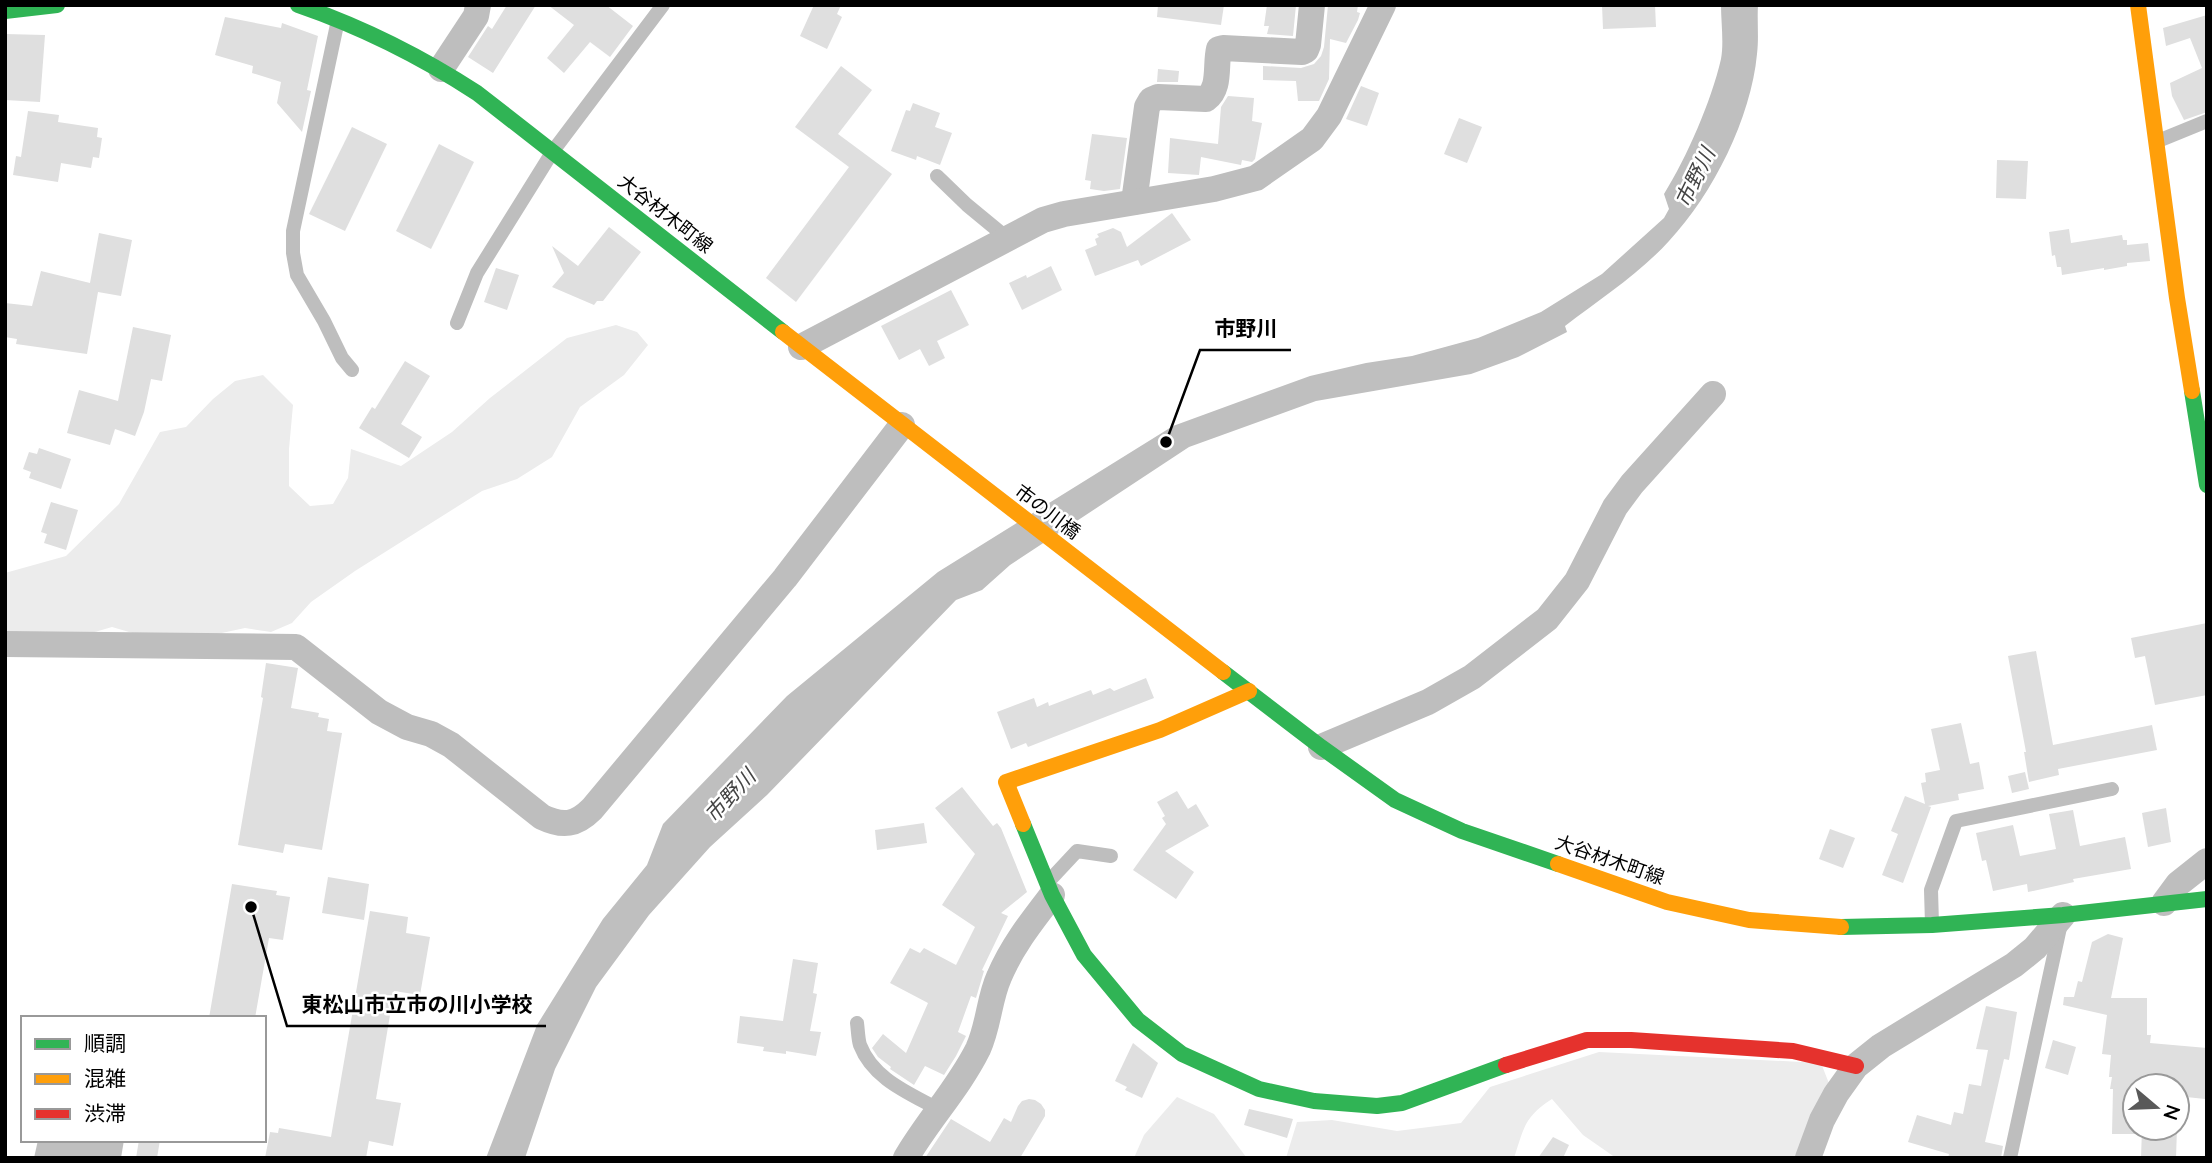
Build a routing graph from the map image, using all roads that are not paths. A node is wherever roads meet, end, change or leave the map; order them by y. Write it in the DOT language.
graph roads {
  1 [pos="58,5"];
  2 [pos="298,5"];
  3 [pos="478,5"];
  4 [pos="663,5"];
  5 [pos="1311,5"];
  6 [pos="1383,5"];
  7 [pos="2138,5"];
  8 [pos="5,11"];
  9 [pos="341,12"];
  10 [pos="441,69"];
  11 [pos="2207,121"];
  12 [pos="2157,142"];
  13 [pos="553,151"];
  14 [pos="937,176"];
  15 [pos="1134,202"];
  16 [pos="1007,238"];
  17 [pos="457,323"];
  18 [pos="802,347"];
  19 [pos="352,370"];
  20 [pos="1713,394"];
  21 [pos="902,425"];
  22 [pos="2207,485"];
  23 [pos="985,490"];
  24 [pos="1085,565"];
  25 [pos="5,644"];
  26 [pos="1249,691"];
  27 [pos="1321,747"];
  28 [pos="2112,789"];
  29 [pos="1111,856"];
  30 [pos="2207,861"];
  31 [pos="1050,889"];
  32 [pos="2207,899"];
  33 [pos="2164,903"];
  34 [pos="2063,915"];
  35 [pos="1932,925"];
  36 [pos="857,1023"];
  37 [pos="1856,1066"];
  38 [pos="938,1109"];
  39 [pos="1814,1156"];
  40 [pos="906,1158"];
  41 [pos="2010,1158"];
  1 -- 8 [label="main road"];
  2 -- 9 [label="main road, 大谷材木町線"];
  3 -- 10 [label="street"];
  4 -- 13 [label="lane"];
  5 -- 15 [label="street"];
  6 -- 15 [label="street"];
  7 -- 12 [label="main road"];
  9 -- 10 [label="main road, 大谷材木町線"];
  9 -- 19 [label="lane"];
  10 -- 13 [label="main road, 大谷材木町線"];
  11 -- 12 [label="lane"];
  12 -- 22 [label="main road"];
  13 -- 17 [label="lane"];
  13 -- 18 [label="main road, 大谷材木町線"];
  14 -- 16 [label="lane"];
  15 -- 16 [label="street"];
  16 -- 18 [label="street"];
  18 -- 21 [label="main road, 大谷材木町線"];
  20 -- 27 [label="street"];
  21 -- 23 [label="main road, 大谷材木町線"];
  21 -- 25 [label="street"];
  23 -- 24 [label="main road, 市の川橋"];
  24 -- 26 [label="main road, 大谷材木町線"];
  26 -- 27 [label="main road, 大谷材木町線"];
  26 -- 31 [label="main road"];
  27 -- 35 [label="main road, 大谷材木町線"];
  28 -- 35 [label="lane"];
  29 -- 31 [label="lane"];
  30 -- 33 [label="street"];
  31 -- 37 [label="main road"];
  31 -- 38 [label="street"];
  32 -- 33 [label="main road, 大谷材木町線"];
  33 -- 34 [label="main road, 大谷材木町線"];
  34 -- 35 [label="main road, 大谷材木町線"];
  34 -- 37 [label="street"];
  34 -- 41 [label="lane"];
  36 -- 38 [label="lane"];
  37 -- 39 [label="street"];
  38 -- 40 [label="street"];
}
